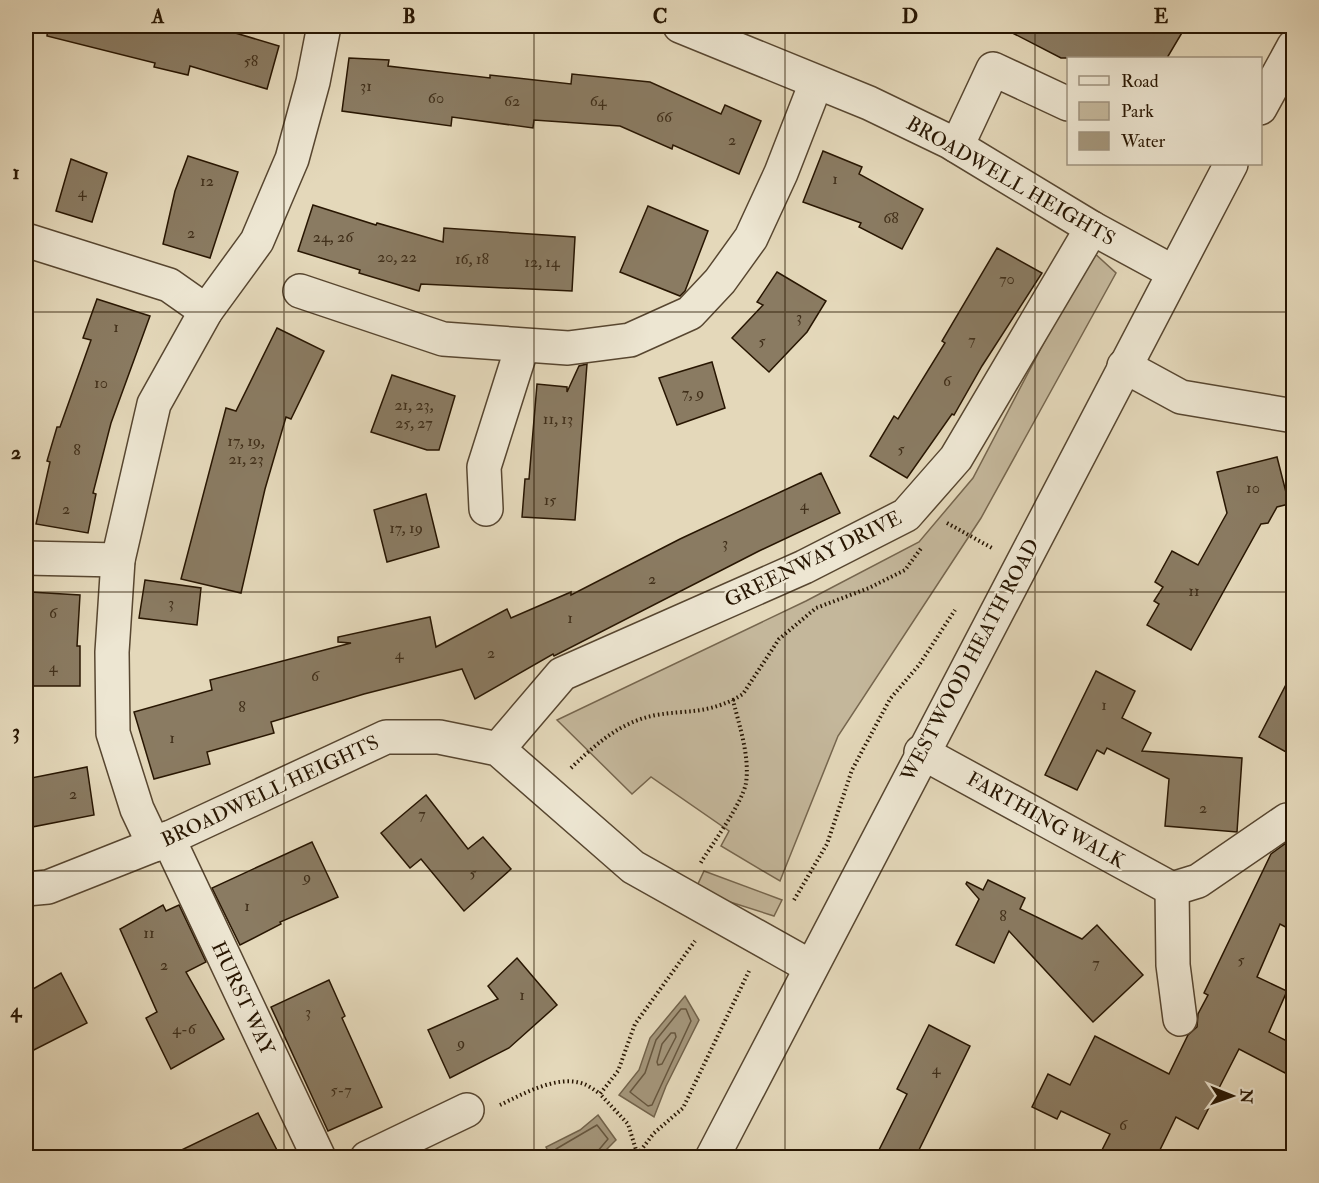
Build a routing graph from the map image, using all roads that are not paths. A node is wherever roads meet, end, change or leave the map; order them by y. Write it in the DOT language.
graph roads {
  1 [pos="324,26"];
  2 [pos="680,26"];
  3 [pos="1293,46"];
  4 [pos="816,83"];
  5 [pos="1067,104"];
  6 [pos="1262,104"];
  7 [pos="957,146"];
  8 [pos="1230,165"];
  9 [pos="1092,228"];
  10 [pos="26,240"];
  11 [pos="1173,272"];
  12 [pos="300,291"];
  13 [pos="206,311"];
  14 [pos="522,347"];
  15 [pos="1124,366"];
  16 [pos="1293,416"];
  17 [pos="486,509"];
  18 [pos="26,558"];
  19 [pos="118,560"];
  20 [pos="498,749"];
  21 [pos="921,752"];
  22 [pos="1287,820"];
  23 [pos="161,842"];
  24 [pos="26,889"];
  25 [pos="1172,889"];
  26 [pos="811,967"];
  27 [pos="1180,1019"];
  28 [pos="467,1110"];
  29 [pos="319,1158"];
  30 [pos="367,1158"];
  31 [pos="712,1158"];
  1 -- 13 [label="street, HURST WAY"];
  2 -- 4 [label="street, BROADWELL HEIGHTS"];
  3 -- 6 [label="street"];
  4 -- 7 [label="street, BROADWELL HEIGHTS"];
  4 -- 14 [label="street"];
  5 -- 7 [label="street"];
  7 -- 9 [label="street, BROADWELL HEIGHTS"];
  8 -- 11 [label="street, WESTWOOD HEATH ROAD"];
  9 -- 11 [label="street, BROADWELL HEIGHTS"];
  9 -- 20 [label="street, GREENWAY DRIVE"];
  10 -- 13 [label="street"];
  11 -- 15 [label="street, WESTWOOD HEATH ROAD"];
  12 -- 14 [label="street"];
  13 -- 19 [label="street, HURST WAY"];
  14 -- 17 [label="street"];
  15 -- 16 [label="street"];
  15 -- 21 [label="street, WESTWOOD HEATH ROAD"];
  18 -- 19 [label="street"];
  19 -- 23 [label="street, HURST WAY"];
  20 -- 23 [label="street, BROADWELL HEIGHTS"];
  20 -- 26 [label="street, BROADWELL HEIGHTS"];
  21 -- 25 [label="street, FARTHING WALK"];
  21 -- 26 [label="street, WESTWOOD HEATH ROAD"];
  22 -- 25 [label="street"];
  23 -- 24 [label="street, BROADWELL HEIGHTS"];
  23 -- 29 [label="street, HURST WAY"];
  25 -- 27 [label="street"];
  26 -- 31 [label="street, WESTWOOD HEATH ROAD"];
  28 -- 30 [label="street"];
}
